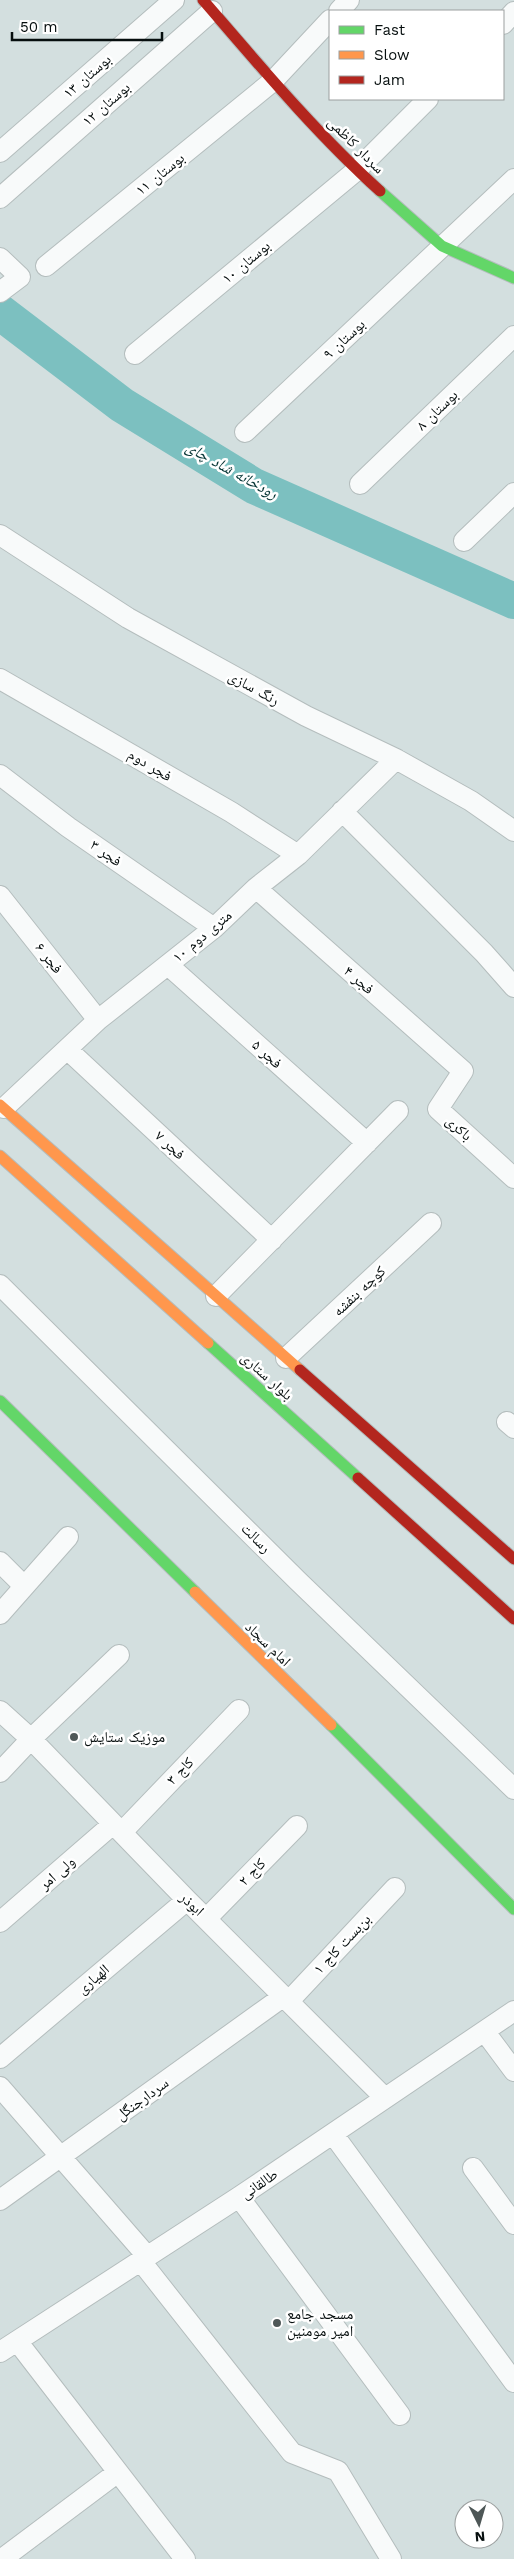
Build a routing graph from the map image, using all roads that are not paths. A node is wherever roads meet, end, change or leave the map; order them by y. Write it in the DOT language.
graph roads {
  1 [pos="174,0"];
  2 [pos="350,0"];
  3 [pos="208,5"];
  4 [pos="340,10"];
  5 [pos="514,12"];
  6 [pos="329,21"];
  7 [pos="504,23"];
  8 [pos="273,81"];
  9 [pos="427,100"];
  10 [pos="0,152"];
  11 [pos="357,170"];
  12 [pos="514,179"];
  13 [pos="0,198"];
  14 [pos="442,246"];
  15 [pos="0,258"];
  16 [pos="46,266"];
  17 [pos="514,278"];
  18 [pos="1,291"];
  19 [pos="514,336"];
  20 [pos="135,354"];
  21 [pos="245,432"];
  22 [pos="360,484"];
  23 [pos="514,493"];
  24 [pos="0,535"];
  25 [pos="464,541"];
  26 [pos="0,679"];
  27 [pos="396,759"];
  28 [pos="0,775"];
  29 [pos="342,812"];
  30 [pos="514,831"];
  31 [pos="298,855"];
  32 [pos="256,888"];
  33 [pos="0,896"];
  34 [pos="214,928"];
  35 [pos="168,965"];
  36 [pos="514,987"];
  37 [pos="98,1020"];
  38 [pos="68,1050"];
  39 [pos="463,1071"];
  40 [pos="2,1106"];
  41 [pos="398,1111"];
  42 [pos="21,1125"];
  43 [pos="22,1140"];
  44 [pos="367,1143"];
  45 [pos="12,1152"];
  46 [pos="0,1155"];
  47 [pos="514,1178"];
  48 [pos="431,1223"];
  49 [pos="272,1240"];
  50 [pos="0,1285"];
  51 [pos="216,1296"];
  52 [pos="286,1358"];
  53 [pos="0,1401"];
  54 [pos="68,1537"];
  55 [pos="514,1559"];
  56 [pos="0,1562"];
  57 [pos="24,1586"];
  58 [pos="0,1614"];
  59 [pos="514,1618"];
  60 [pos="119,1656"];
  61 [pos="239,1710"];
  62 [pos="0,1711"];
  63 [pos="31,1739"];
  64 [pos="0,1772"];
  65 [pos="514,1789"];
  66 [pos="297,1826"];
  67 [pos="117,1828"];
  68 [pos="395,1888"];
  69 [pos="187,1900"];
  70 [pos="514,1909"];
  71 [pos="207,1918"];
  72 [pos="0,1922"];
  73 [pos="287,1998"];
  74 [pos="514,2011"];
  75 [pos="485,2032"];
  76 [pos="0,2058"];
  77 [pos="514,2071"];
  78 [pos="0,2086"];
  79 [pos="385,2098"];
  80 [pos="334,2134"];
  81 [pos="61,2157"];
  82 [pos="473,2168"];
  83 [pos="239,2197"];
  84 [pos="0,2200"];
  85 [pos="514,2223"];
  86 [pos="144,2258"];
  87 [pos="17,2341"];
  88 [pos="0,2352"];
  89 [pos="514,2382"];
  90 [pos="400,2415"];
  91 [pos="118,2472"];
  92 [pos="2,2559"];
  93 [pos="185,2559"];
  94 [pos="391,2559"];
  1 -- 10 [label="street, بوستان ۱۳"];
  2 -- 4 [label="street"];
  3 -- 8 [label="main road, سردار کاظمی"];
  3 -- 13 [label="street, بوستان ۱۲"];
  5 -- 7 [label="street"];
  6 -- 8 [label="street, بوستان ۱۱"];
  8 -- 11 [label="main road, سردار کاظمی"];
  8 -- 16 [label="street, بوستان ۱۱"];
  9 -- 11 [label="street, بوستان ۱۰"];
  11 -- 14 [label="main road, سردار کاظمی"];
  11 -- 20 [label="street, بوستان ۱۰"];
  12 -- 14 [label="street, بوستان ۹"];
  14 -- 17 [label="main road, سردار کاظمی"];
  14 -- 21 [label="street, بوستان ۹"];
  15 -- 18 [label="street"];
  19 -- 22 [label="street, بوستان ۸"];
  23 -- 25 [label="street"];
  24 -- 27 [label="street, رنگ سازی"];
  26 -- 31 [label="street, فجر دوم"];
  27 -- 29 [label="street, ۱۰ متری دوم"];
  27 -- 30 [label="street, رنگ سازی"];
  28 -- 34 [label="street, فجر ۳"];
  29 -- 31 [label="street, ۱۰ متری دوم"];
  29 -- 36 [label="street"];
  31 -- 32 [label="street, ۱۰ متری دوم"];
  32 -- 34 [label="street, ۱۰ متری دوم"];
  32 -- 39 [label="street, فجر ۴"];
  33 -- 37 [label="street, فجر ۶"];
  34 -- 35 [label="street, ۱۰ متری دوم"];
  35 -- 37 [label="street, ۱۰ متری دوم"];
  35 -- 44 [label="street, فجر ۵"];
  37 -- 38 [label="street, ۱۰ متری دوم"];
  38 -- 40 [label="street, ۱۰ متری دوم"];
  38 -- 49 [label="street, فجر ۷"];
  39 -- 47 [label="street, باکری"];
  40 -- 42 [label="main road, بلوار ستاری"];
  41 -- 44 [label="street"];
  42 -- 43 [label="main road"];
  42 -- 51 [label="main road, بلوار ستاری"];
  44 -- 49 [label="street"];
  45 -- 46 [label="main road"];
  46 -- 59 [label="main road, بلوار ستاری"];
  48 -- 52 [label="street, کوچه بنفشه"];
  49 -- 51 [label="street"];
  50 -- 65 [label="street, رسالت"];
  51 -- 52 [label="main road, بلوار ستاری"];
  52 -- 55 [label="main road, بلوار ستاری"];
  53 -- 70 [label="main road, امام سجاد"];
  54 -- 57 [label="street"];
  56 -- 57 [label="street"];
  57 -- 58 [label="street"];
  60 -- 63 [label="street"];
  61 -- 67 [label="street, کاج ۳"];
  62 -- 63 [label="street, ابوذر"];
  63 -- 64 [label="street"];
  63 -- 67 [label="street, ابوذر"];
  66 -- 71 [label="street, کاج ۲"];
  67 -- 69 [label="street, ابوذر"];
  67 -- 72 [label="street, ولی امر"];
  68 -- 73 [label="street, بن‌بست کاج ۱"];
  69 -- 71 [label="street, ابوذر"];
  69 -- 76 [label="street, الهیاری"];
  71 -- 73 [label="street, ابوذر"];
  73 -- 79 [label="street, ابوذر"];
  73 -- 81 [label="street, سردارجنگل"];
  74 -- 75 [label="street, طالقانی"];
  75 -- 77 [label="street"];
  75 -- 79 [label="street, طالقانی"];
  78 -- 81 [label="street"];
  79 -- 80 [label="street, طالقانی"];
  80 -- 83 [label="street, طالقانی"];
  80 -- 89 [label="street"];
  81 -- 84 [label="street, سردارجنگل"];
  81 -- 86 [label="street"];
  82 -- 85 [label="street"];
  83 -- 86 [label="street, طالقانی"];
  83 -- 90 [label="street"];
  86 -- 87 [label="street, طالقانی"];
  86 -- 94 [label="street"];
  87 -- 88 [label="street, طالقانی"];
  87 -- 91 [label="street"];
  91 -- 92 [label="street"];
  91 -- 93 [label="street"];
}
